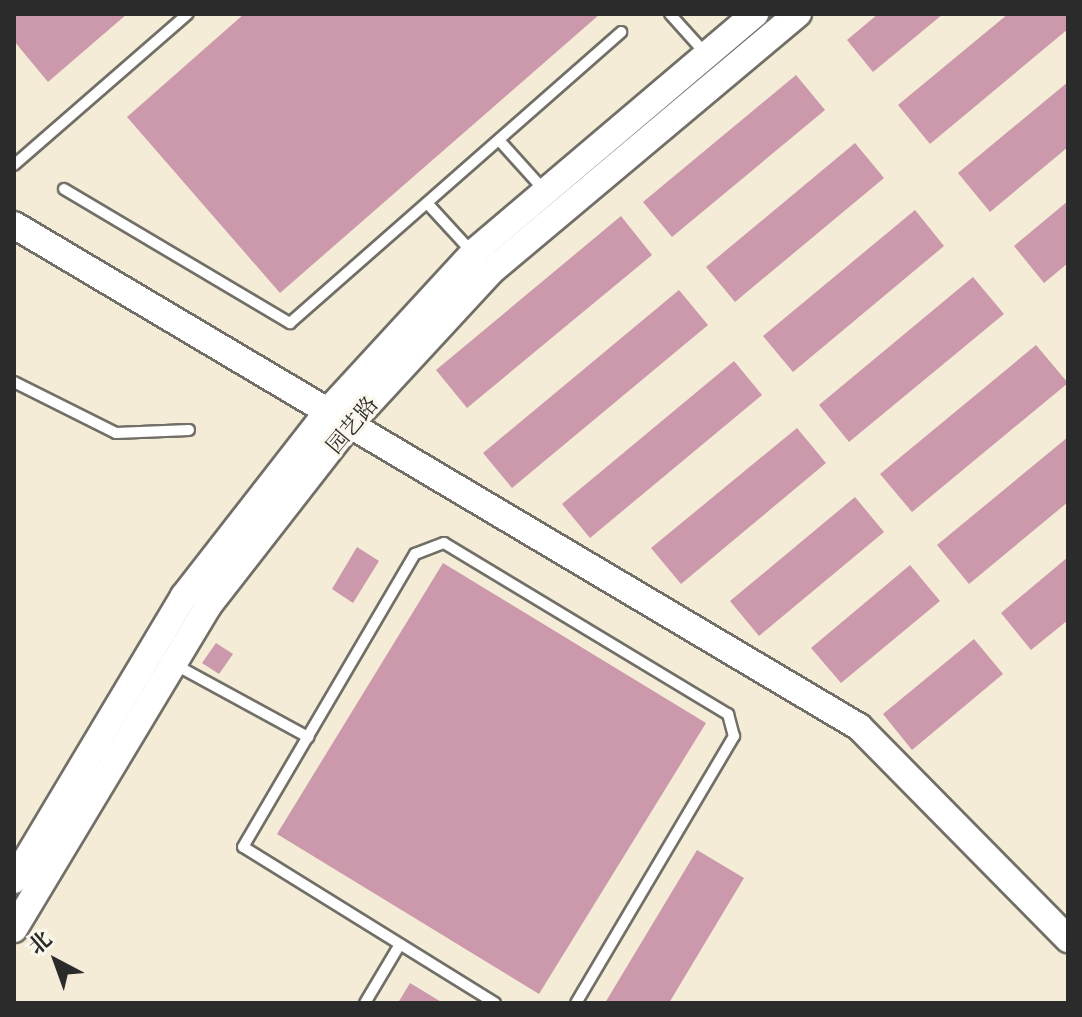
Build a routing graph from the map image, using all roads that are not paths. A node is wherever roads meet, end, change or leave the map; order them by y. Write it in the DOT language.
graph roads {
  1 [pos="188,14"];
  2 [pos="670,14"];
  3 [pos="755,14"];
  4 [pos="798,14"];
  5 [pos="621,32"];
  6 [pos="707,55"];
  7 [pos="499,140"];
  8 [pos="14,165"];
  9 [pos="64,189"];
  10 [pos="545,191"];
  11 [pos="427,203"];
  12 [pos="14,225"];
  13 [pos="473,253"];
  14 [pos="14,382"];
  15 [pos="338,418"];
  16 [pos="189,430"];
  17 [pos="172,663"];
  18 [pos="308,737"];
  19 [pos="14,880"];
  20 [pos="14,929"];
  21 [pos="1068,939"];
  22 [pos="399,946"];
  23 [pos="365,1003"];
  24 [pos="495,1003"];
  25 [pos="576,1003"];
  1 -- 8 [label="lane"];
  2 -- 6 [label="lane"];
  3 -- 6 [label="street, 园艺路"];
  4 -- 15 [label="street, 园艺路"];
  5 -- 7 [label="lane"];
  6 -- 10 [label="street, 园艺路"];
  7 -- 10 [label="lane"];
  7 -- 11 [label="lane"];
  9 -- 11 [label="lane"];
  10 -- 13 [label="street, 园艺路"];
  11 -- 13 [label="lane"];
  12 -- 15 [label="street"];
  13 -- 15 [label="street, 园艺路"];
  14 -- 16 [label="lane"];
  15 -- 17 [label="street, 园艺路"];
  15 -- 19 [label="street, 园艺路"];
  15 -- 21 [label="street"];
  17 -- 18 [label="lane"];
  17 -- 20 [label="street, 园艺路"];
  18 -- 22 [label="lane"];
  18 -- 25 [label="lane"];
  22 -- 23 [label="lane"];
  22 -- 24 [label="lane"];
}
